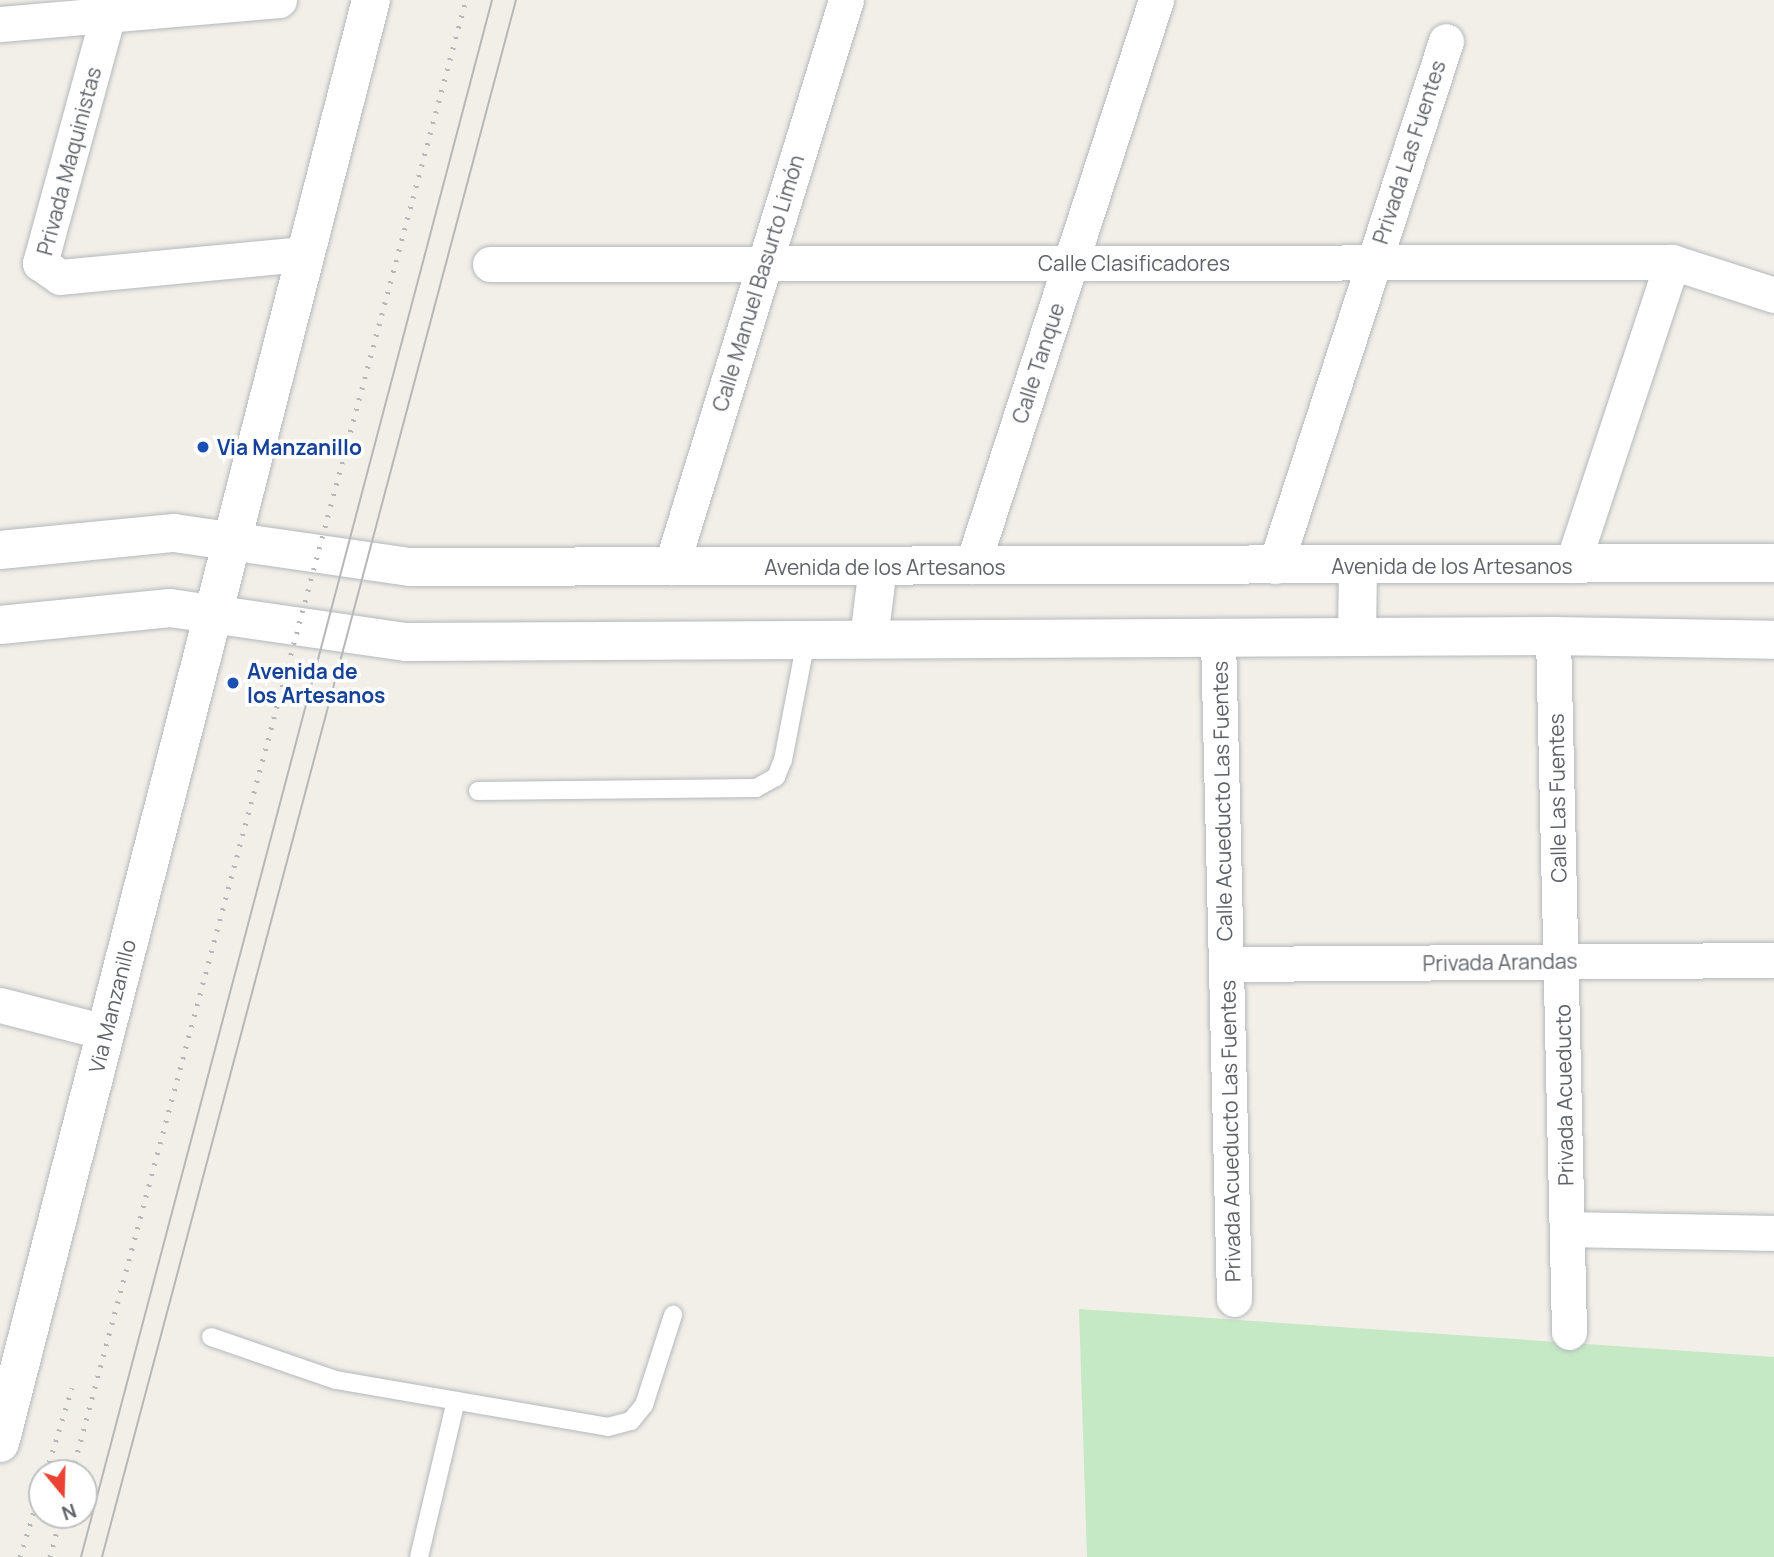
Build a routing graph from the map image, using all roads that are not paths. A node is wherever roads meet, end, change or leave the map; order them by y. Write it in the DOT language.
graph roads {
  1 [pos="279,0"];
  2 [pos="370,0"];
  3 [pos="846,0"];
  4 [pos="1156,0"];
  5 [pos="110,7"];
  6 [pos="0,24"];
  7 [pos="1446,41"];
  8 [pos="305,254"];
  9 [pos="1672,262"];
  10 [pos="1373,263"];
  11 [pos="490,264"];
  12 [pos="764,264"];
  13 [pos="1070,264"];
  14 [pos="1774,295"];
  15 [pos="231,542"];
  16 [pos="0,550"];
  17 [pos="1774,563"];
  18 [pos="1572,565"];
  19 [pos="972,566"];
  20 [pos="1275,566"];
  21 [pos="1358,566"];
  22 [pos="671,567"];
  23 [pos="878,567"];
  24 [pos="213,614"];
  25 [pos="0,625"];
  26 [pos="1553,636"];
  27 [pos="1357,637"];
  28 [pos="1218,638"];
  29 [pos="869,639"];
  30 [pos="806,640"];
  31 [pos="1774,640"];
  32 [pos="478,791"];
  33 [pos="1774,960"];
  34 [pos="1561,961"];
  35 [pos="1226,964"];
  36 [pos="0,1005"];
  37 [pos="106,1032"];
  38 [pos="1567,1229"];
  39 [pos="1774,1233"];
  40 [pos="1234,1298"];
  41 [pos="673,1315"];
  42 [pos="1569,1332"];
  43 [pos="211,1337"];
  44 [pos="456,1401"];
  45 [pos="0,1443"];
  46 [pos="419,1557"];
  1 -- 5 [label="street"];
  2 -- 8 [label="street, Via Manzanillo"];
  3 -- 12 [label="street, Calle Manuel Basurto Limón"];
  4 -- 13 [label="street, Calle Tanque"];
  5 -- 6 [label="street"];
  5 -- 8 [label="street, Privada Maquinistas"];
  7 -- 10 [label="street, Privada Las Fuentes"];
  8 -- 15 [label="street, Via Manzanillo"];
  9 -- 10 [label="street, Calle Clasificadores"];
  9 -- 14 [label="street, Calle Clasificadores"];
  9 -- 18 [label="street"];
  10 -- 13 [label="street, Calle Clasificadores"];
  10 -- 20 [label="street"];
  11 -- 12 [label="street, Calle Clasificadores"];
  12 -- 13 [label="street, Calle Clasificadores"];
  12 -- 22 [label="street, Calle Manuel Basurto Limón"];
  13 -- 19 [label="street, Calle Tanque"];
  15 -- 16 [label="street, Avenida de los Artesanos"];
  15 -- 22 [label="street, Avenida de los Artesanos"];
  15 -- 24 [label="street, Via Manzanillo"];
  17 -- 18 [label="street, Avenida de los Artesanos"];
  18 -- 21 [label="street, Avenida de los Artesanos"];
  19 -- 20 [label="street, Avenida de los Artesanos"];
  19 -- 23 [label="street, Avenida de los Artesanos"];
  20 -- 21 [label="street, Avenida de los Artesanos"];
  21 -- 27 [label="street"];
  22 -- 23 [label="street, Avenida de los Artesanos"];
  23 -- 29 [label="street"];
  24 -- 25 [label="street"];
  24 -- 30 [label="street"];
  24 -- 37 [label="street, Via Manzanillo"];
  26 -- 27 [label="street"];
  26 -- 31 [label="street"];
  26 -- 34 [label="street, Calle Las Fuentes"];
  27 -- 28 [label="street"];
  28 -- 29 [label="street"];
  28 -- 35 [label="street, Calle Acueducto Las Fuentes"];
  29 -- 30 [label="street"];
  30 -- 32 [label="lane"];
  33 -- 34 [label="street, Privada Arandas"];
  34 -- 35 [label="street, Privada Arandas"];
  34 -- 38 [label="street, Privada Acueducto"];
  35 -- 40 [label="street, Privada Acueducto Las Fuentes"];
  36 -- 37 [label="street"];
  37 -- 45 [label="street, Via Manzanillo"];
  38 -- 39 [label="street"];
  38 -- 42 [label="street, Privada Acueducto"];
  41 -- 44 [label="lane"];
  43 -- 44 [label="lane"];
  44 -- 46 [label="lane"];
}
